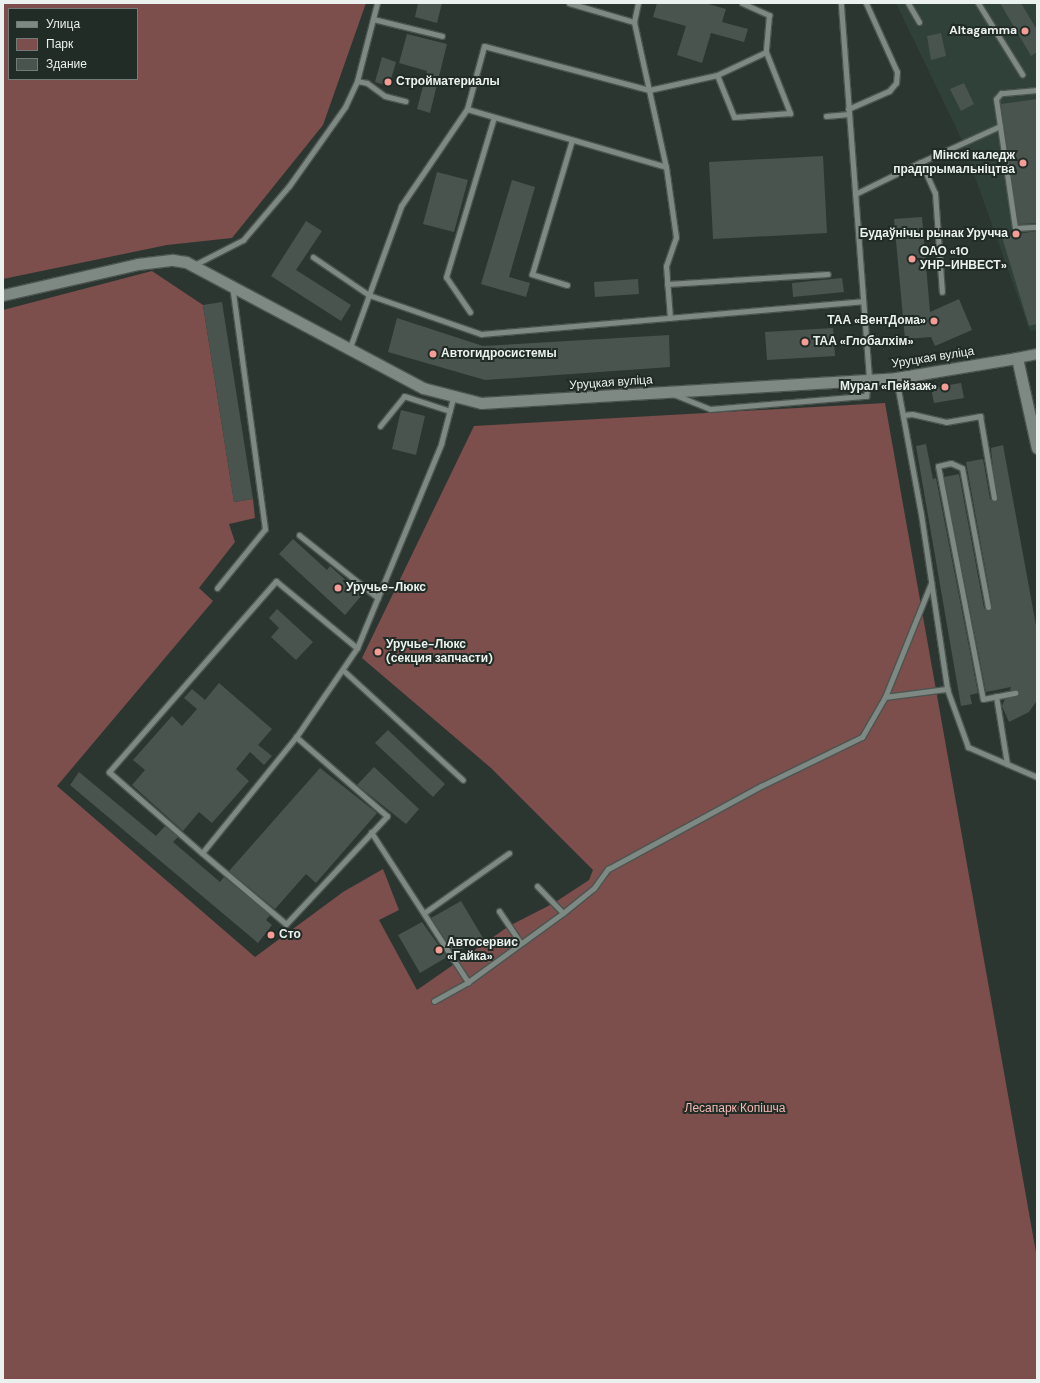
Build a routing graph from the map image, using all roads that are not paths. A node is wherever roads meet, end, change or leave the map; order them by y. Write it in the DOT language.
graph roads {
  1 [pos="377,3"];
  2 [pos="569,3"];
  3 [pos="638,3"];
  4 [pos="742,3"];
  5 [pos="841,3"];
  6 [pos="866,3"];
  7 [pos="908,3"];
  8 [pos="978,3"];
  9 [pos="373,19"];
  10 [pos="634,22"];
  11 [pos="919,22"];
  12 [pos="442,36"];
  13 [pos="766,52"];
  14 [pos="1022,74"];
  15 [pos="717,75"];
  16 [pos="357,81"];
  17 [pos="649,90"];
  18 [pos="1037,90"];
  19 [pos="405,101"];
  20 [pos="467,109"];
  21 [pos="849,112"];
  22 [pos="826,116"];
  23 [pos="494,117"];
  24 [pos="1000,126"];
  25 [pos="572,140"];
  26 [pos="921,162"];
  27 [pos="666,167"];
  28 [pos="855,194"];
  29 [pos="1037,227"];
  30 [pos="313,257"];
  31 [pos="196,264"];
  32 [pos="828,274"];
  33 [pos="667,284"];
  34 [pos="232,285"];
  35 [pos="567,285"];
  36 [pos="942,292"];
  37 [pos="3,295"];
  38 [pos="369,295"];
  39 [pos="863,301"];
  40 [pos="470,312"];
  41 [pos="670,318"];
  42 [pos="349,351"];
  43 [pos="1037,354"];
  44 [pos="1017,358"];
  45 [pos="869,378"];
  46 [pos="896,378"];
  47 [pos="668,392"];
  48 [pos="453,398"];
  49 [pos="450,411"];
  50 [pos="903,415"];
  51 [pos="380,426"];
  52 [pos="1037,448"];
  53 [pos="994,498"];
  54 [pos="299,535"];
  55 [pos="931,583"];
  56 [pos="217,588"];
  57 [pos="378,598"];
  58 [pos="988,607"];
  59 [pos="357,648"];
  60 [pos="344,671"];
  61 [pos="947,689"];
  62 [pos="1015,693"];
  63 [pos="996,696"];
  64 [pos="885,697"];
  65 [pos="296,737"];
  66 [pos="1007,764"];
  67 [pos="1037,777"];
  68 [pos="463,780"];
  69 [pos="371,832"];
  70 [pos="202,853"];
  71 [pos="509,853"];
  72 [pos="537,886"];
  73 [pos="499,911"];
  74 [pos="563,912"];
  75 [pos="424,913"];
  76 [pos="520,942"];
  77 [pos="468,982"];
  78 [pos="434,1001"];
  1 -- 9 [label="lane"];
  2 -- 10 [label="lane"];
  3 -- 10 [label="lane"];
  4 -- 13 [label="lane"];
  5 -- 21 [label="lane"];
  6 -- 21 [label="lane"];
  7 -- 11 [label="lane"];
  8 -- 14 [label="lane"];
  9 -- 12 [label="lane"];
  9 -- 16 [label="lane"];
  10 -- 17 [label="lane"];
  13 -- 15 [label="lane"];
  13 -- 15 [label="lane"];
  15 -- 17 [label="lane"];
  16 -- 19 [label="lane"];
  16 -- 31 [label="lane"];
  17 -- 20 [label="lane"];
  17 -- 27 [label="lane"];
  18 -- 24 [label="lane"];
  20 -- 23 [label="lane"];
  20 -- 38 [label="lane"];
  21 -- 22 [label="lane"];
  21 -- 28 [label="lane"];
  23 -- 25 [label="lane"];
  23 -- 40 [label="lane"];
  24 -- 26 [label="lane"];
  24 -- 29 [label="lane"];
  25 -- 27 [label="lane"];
  25 -- 35 [label="lane"];
  26 -- 28 [label="lane"];
  26 -- 36 [label="lane"];
  27 -- 33 [label="lane"];
  28 -- 39 [label="lane"];
  30 -- 38 [label="lane"];
  31 -- 34 [label="street, Уруцкая вуліца"];
  31 -- 37 [label="street"];
  32 -- 33 [label="lane"];
  33 -- 41 [label="lane"];
  34 -- 42 [label="street, Уруцкая вуліца"];
  34 -- 56 [label="lane"];
  38 -- 41 [label="lane"];
  38 -- 42 [label="lane"];
  39 -- 41 [label="lane"];
  39 -- 45 [label="lane"];
  42 -- 48 [label="street, Уруцкая вуліца"];
  43 -- 44 [label="street, Уруцкая вуліца"];
  44 -- 46 [label="street, Уруцкая вуліца"];
  44 -- 52 [label="street"];
  45 -- 46 [label="street, Уруцкая вуліца"];
  45 -- 47 [label="street, Уруцкая вуліца"];
  45 -- 47 [label="lane"];
  46 -- 50 [label="lane"];
  47 -- 48 [label="street, Уруцкая вуліца"];
  48 -- 49 [label="lane"];
  49 -- 51 [label="lane"];
  49 -- 57 [label="lane"];
  50 -- 53 [label="lane"];
  50 -- 55 [label="lane"];
  54 -- 57 [label="lane"];
  55 -- 61 [label="lane"];
  55 -- 64 [label="lane"];
  57 -- 59 [label="lane"];
  58 -- 63 [label="lane"];
  59 -- 60 [label="lane"];
  59 -- 70 [label="lane"];
  60 -- 65 [label="lane"];
  60 -- 68 [label="lane"];
  61 -- 64 [label="lane"];
  61 -- 66 [label="lane"];
  62 -- 63 [label="lane"];
  63 -- 66 [label="lane"];
  64 -- 74 [label="lane"];
  65 -- 69 [label="lane"];
  65 -- 70 [label="lane"];
  66 -- 67 [label="lane"];
  69 -- 70 [label="lane"];
  69 -- 75 [label="lane"];
  71 -- 75 [label="lane"];
  72 -- 74 [label="lane"];
  73 -- 76 [label="lane"];
  74 -- 76 [label="lane"];
  75 -- 77 [label="lane"];
  76 -- 77 [label="lane"];
  77 -- 78 [label="lane"];
}
